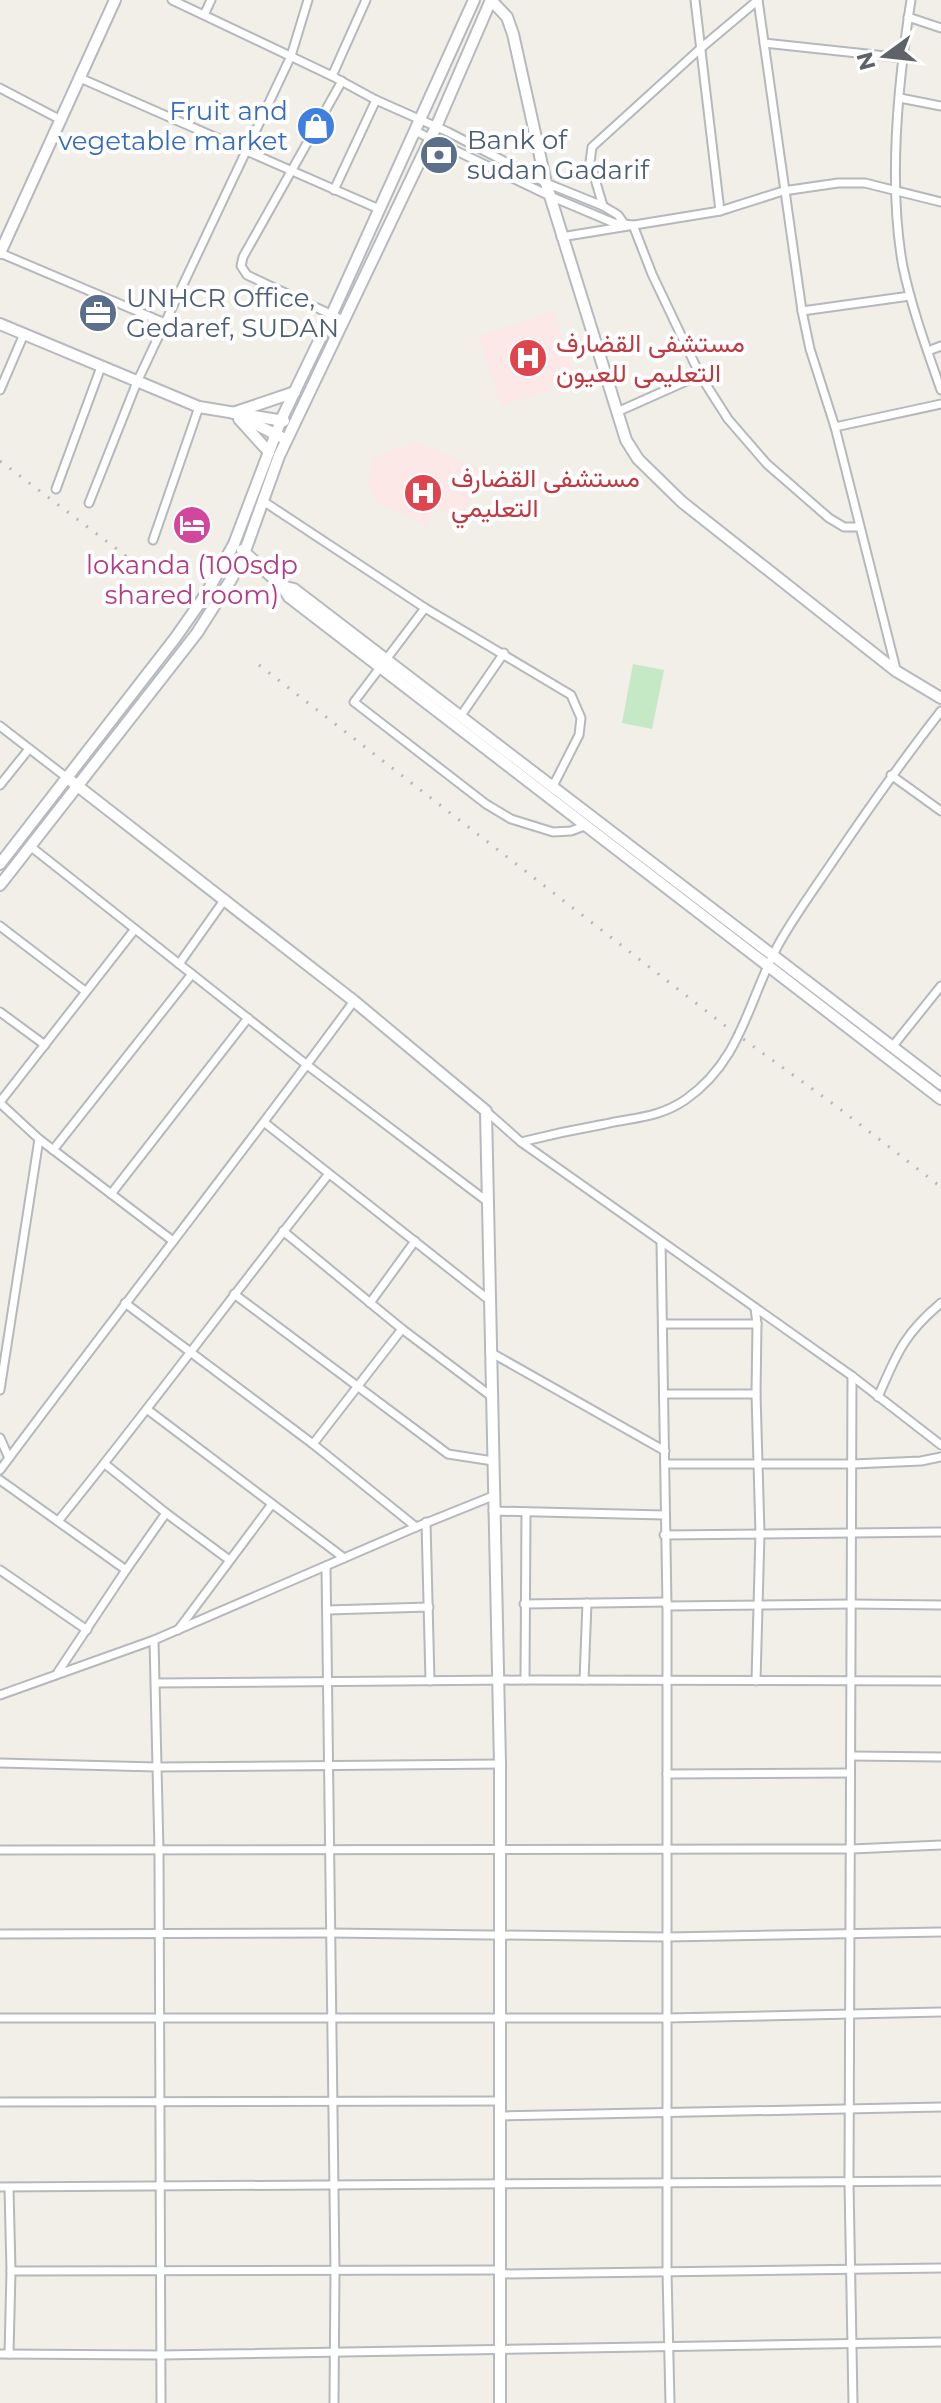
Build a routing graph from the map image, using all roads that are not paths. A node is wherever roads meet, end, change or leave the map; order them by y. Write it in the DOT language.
graph roads {
  1 [pos="115,0"];
  2 [pos="172,0"];
  3 [pos="211,0"];
  4 [pos="308,0"];
  5 [pos="366,0"];
  6 [pos="474,0"];
  7 [pos="491,0"];
  8 [pos="695,0"];
  9 [pos="758,0"];
  10 [pos="911,0"];
  11 [pos="205,13"];
  12 [pos="908,17"];
  13 [pos="941,28"];
  14 [pos="764,43"];
  15 [pos="701,48"];
  16 [pos="291,56"];
  17 [pos="904,58"];
  18 [pos="332,76"];
  19 [pos="80,78"];
  20 [pos="342,81"];
  21 [pos="0,88"];
  22 [pos="900,98"];
  23 [pos="376,100"];
  24 [pos="941,106"];
  25 [pos="421,119"];
  26 [pos="61,120"];
  27 [pos="436,127"];
  28 [pos="415,131"];
  29 [pos="430,139"];
  30 [pos="246,151"];
  31 [pos="292,170"];
  32 [pos="546,183"];
  33 [pos="334,190"];
  34 [pos="783,191"];
  35 [pos="896,192"];
  36 [pos="550,196"];
  37 [pos="941,202"];
  38 [pos="603,206"];
  39 [pos="379,209"];
  40 [pos="720,211"];
  41 [pos="623,222"];
  42 [pos="633,225"];
  43 [pos="561,237"];
  44 [pos="0,253"];
  45 [pos="910,296"];
  46 [pos="802,311"];
  47 [pos="332,314"];
  48 [pos="345,321"];
  49 [pos="165,323"];
  50 [pos="0,324"];
  51 [pos="24,334"];
  52 [pos="941,346"];
  53 [pos="928,351"];
  54 [pos="101,367"];
  55 [pos="700,375"];
  56 [pos="137,382"];
  57 [pos="0,390"];
  58 [pos="941,390"];
  59 [pos="295,392"];
  60 [pos="941,404"];
  61 [pos="199,407"];
  62 [pos="617,412"];
  63 [pos="235,415"];
  64 [pos="281,420"];
  65 [pos="294,424"];
  66 [pos="835,427"];
  67 [pos="275,434"];
  68 [pos="287,439"];
  69 [pos="269,452"];
  70 [pos="56,489"];
  71 [pos="263,501"];
  72 [pos="89,503"];
  73 [pos="859,527"];
  74 [pos="153,540"];
  75 [pos="234,544"];
  76 [pos="245,551"];
  77 [pos="425,608"];
  78 [pos="176,637"];
  79 [pos="187,646"];
  80 [pos="504,653"];
  81 [pos="382,664"];
  82 [pos="896,671"];
  83 [pos="941,698"];
  84 [pos="941,711"];
  85 [pos="460,717"];
  86 [pos="0,726"];
  87 [pos="29,749"];
  88 [pos="891,775"];
  89 [pos="66,777"];
  90 [pos="0,785"];
  91 [pos="77,786"];
  92 [pos="553,786"];
  93 [pos="941,811"];
  94 [pos="595,819"];
  95 [pos="585,827"];
  96 [pos="30,846"];
  97 [pos="0,864"];
  98 [pos="0,885"];
  99 [pos="225,899"];
  100 [pos="0,926"];
  101 [pos="135,929"];
  102 [pos="773,954"];
  103 [pos="179,964"];
  104 [pos="768,968"];
  105 [pos="192,974"];
  106 [pos="941,986"];
  107 [pos="85,991"];
  108 [pos="354,1001"];
  109 [pos="0,1012"];
  110 [pos="248,1018"];
  111 [pos="45,1045"];
  112 [pos="892,1047"];
  113 [pos="307,1065"];
  114 [pos="941,1084"];
  115 [pos="941,1099"];
  116 [pos="0,1103"];
  117 [pos="486,1111"];
  118 [pos="265,1123"];
  119 [pos="39,1139"];
  120 [pos="521,1142"];
  121 [pos="53,1150"];
  122 [pos="328,1175"];
  123 [pos="111,1194"];
  124 [pos="488,1202"];
  125 [pos="283,1231"];
  126 [pos="173,1241"];
  127 [pos="415,1241"];
  128 [pos="661,1242"];
  129 [pos="234,1294"];
  130 [pos="489,1300"];
  131 [pos="125,1303"];
  132 [pos="370,1303"];
  133 [pos="941,1303"];
  134 [pos="755,1308"];
  135 [pos="664,1324"];
  136 [pos="757,1324"];
  137 [pos="402,1329"];
  138 [pos="191,1351"];
  139 [pos="490,1352"];
  140 [pos="852,1376"];
  141 [pos="358,1386"];
  142 [pos="0,1390"];
  143 [pos="665,1394"];
  144 [pos="756,1394"];
  145 [pos="491,1396"];
  146 [pos="878,1397"];
  147 [pos="148,1410"];
  148 [pos="0,1438"];
  149 [pos="313,1444"];
  150 [pos="941,1445"];
  151 [pos="665,1451"];
  152 [pos="941,1457"];
  153 [pos="9,1458"];
  154 [pos="493,1461"];
  155 [pos="105,1464"];
  156 [pos="665,1464"];
  157 [pos="853,1464"];
  158 [pos="758,1465"];
  159 [pos="0,1470"];
  160 [pos="0,1480"];
  161 [pos="493,1496"];
  162 [pos="272,1504"];
  163 [pos="493,1511"];
  164 [pos="526,1512"];
  165 [pos="166,1513"];
  166 [pos="664,1515"];
  167 [pos="59,1520"];
  168 [pos="426,1522"];
  169 [pos="416,1527"];
  170 [pos="941,1532"];
  171 [pos="760,1533"];
  172 [pos="851,1534"];
  173 [pos="664,1535"];
  174 [pos="344,1558"];
  175 [pos="228,1559"];
  176 [pos="326,1566"];
  177 [pos="0,1570"];
  178 [pos="126,1570"];
  179 [pos="587,1603"];
  180 [pos="524,1604"];
  181 [pos="667,1604"];
  182 [pos="757,1604"];
  183 [pos="852,1604"];
  184 [pos="941,1605"];
  185 [pos="429,1607"];
  186 [pos="327,1610"];
  187 [pos="87,1630"];
  188 [pos="177,1631"];
  189 [pos="154,1640"];
  190 [pos="57,1674"];
  191 [pos="498,1680"];
  192 [pos="525,1680"];
  193 [pos="584,1680"];
  194 [pos="329,1681"];
  195 [pos="430,1681"];
  196 [pos="667,1681"];
  197 [pos="756,1681"];
  198 [pos="941,1681"];
  199 [pos="852,1682"];
  200 [pos="156,1683"];
  201 [pos="0,1695"];
  202 [pos="851,1756"];
  203 [pos="941,1757"];
  204 [pos="0,1763"];
  205 [pos="500,1764"];
  206 [pos="328,1766"];
  207 [pos="157,1767"];
  208 [pos="849,1773"];
  209 [pos="667,1774"];
  210 [pos="941,1845"];
  211 [pos="499,1849"];
  212 [pos="666,1849"];
  213 [pos="852,1849"];
  214 [pos="0,1850"];
  215 [pos="330,1850"];
  216 [pos="159,1851"];
  217 [pos="941,1932"];
  218 [pos="330,1933"];
  219 [pos="0,1934"];
  220 [pos="158,1935"];
  221 [pos="850,1935"];
  222 [pos="499,1936"];
  223 [pos="666,1937"];
  224 [pos="941,2012"];
  225 [pos="849,2013"];
  226 [pos="500,2016"];
  227 [pos="330,2017"];
  228 [pos="0,2018"];
  229 [pos="160,2018"];
  230 [pos="668,2018"];
  231 [pos="331,2101"];
  232 [pos="499,2101"];
  233 [pos="0,2102"];
  234 [pos="160,2103"];
  235 [pos="941,2107"];
  236 [pos="849,2109"];
  237 [pos="668,2111"];
  238 [pos="499,2116"];
  239 [pos="941,2181"];
  240 [pos="849,2182"];
  241 [pos="667,2184"];
  242 [pos="332,2185"];
  243 [pos="499,2185"];
  244 [pos="159,2187"];
  245 [pos="4,2188"];
  246 [pos="941,2268"];
  247 [pos="162,2270"];
  248 [pos="335,2270"];
  249 [pos="852,2270"];
  250 [pos="11,2271"];
  251 [pos="499,2272"];
  252 [pos="667,2272"];
  253 [pos="941,2342"];
  254 [pos="853,2344"];
  255 [pos="670,2348"];
  256 [pos="500,2349"];
  257 [pos="334,2351"];
  258 [pos="4,2354"];
  259 [pos="161,2355"];
  260 [pos="161,2403"];
  261 [pos="334,2403"];
  262 [pos="500,2403"];
  263 [pos="670,2403"];
  264 [pos="853,2403"];
  1 -- 19 [label="main road"];
  2 -- 11 [label="street"];
  3 -- 11 [label="street"];
  4 -- 16 [label="street"];
  5 -- 18 [label="street"];
  6 -- 25 [label="main road"];
  7 -- 27 [label="main road"];
  7 -- 32 [label="main road"];
  8 -- 15 [label="street"];
  9 -- 14 [label="street"];
  9 -- 15 [label="street"];
  10 -- 12 [label="street"];
  11 -- 16 [label="street"];
  12 -- 13 [label="street"];
  12 -- 17 [label="street"];
  14 -- 17 [label="street"];
  14 -- 34 [label="street"];
  15 -- 38 [label="street"];
  15 -- 40 [label="street"];
  16 -- 18 [label="street"];
  16 -- 30 [label="street"];
  17 -- 22 [label="street"];
  18 -- 20 [label="street"];
  19 -- 26 [label="main road"];
  19 -- 30 [label="street"];
  20 -- 23 [label="street"];
  20 -- 31 [label="street"];
  21 -- 26 [label="street"];
  22 -- 24 [label="street"];
  22 -- 35 [label="street"];
  23 -- 25 [label="street"];
  23 -- 33 [label="street"];
  25 -- 27 [label="street"];
  25 -- 28 [label="main road"];
  26 -- 44 [label="main road"];
  27 -- 29 [label="main road"];
  27 -- 32 [label="street"];
  28 -- 29 [label="street"];
  28 -- 39 [label="main road"];
  29 -- 36 [label="street"];
  29 -- 48 [label="main road"];
  30 -- 31 [label="street"];
  30 -- 49 [label="street"];
  31 -- 33 [label="street"];
  31 -- 47 [label="street"];
  32 -- 36 [label="main road"];
  32 -- 38 [label="street"];
  33 -- 39 [label="street"];
  34 -- 35 [label="street"];
  34 -- 40 [label="street"];
  34 -- 46 [label="street"];
  35 -- 37 [label="street"];
  35 -- 45 [label="street"];
  36 -- 41 [label="street"];
  36 -- 43 [label="main road"];
  38 -- 41 [label="street"];
  39 -- 47 [label="main road"];
  40 -- 42 [label="street"];
  41 -- 42 [label="street"];
  42 -- 43 [label="street"];
  42 -- 55 [label="street"];
  43 -- 62 [label="main road"];
  44 -- 49 [label="street"];
  45 -- 46 [label="street"];
  45 -- 53 [label="street"];
  46 -- 66 [label="street"];
  47 -- 48 [label="street"];
  47 -- 59 [label="main road"];
  48 -- 65 [label="main road"];
  49 -- 56 [label="street"];
  50 -- 51 [label="main road"];
  51 -- 54 [label="main road"];
  51 -- 57 [label="street"];
  52 -- 53 [label="street"];
  53 -- 58 [label="street"];
  54 -- 56 [label="main road"];
  54 -- 70 [label="street"];
  55 -- 62 [label="street"];
  55 -- 73 [label="street"];
  56 -- 61 [label="main road"];
  56 -- 72 [label="street"];
  59 -- 63 [label="main road"];
  59 -- 64 [label="main road"];
  60 -- 66 [label="street"];
  61 -- 63 [label="main road"];
  61 -- 74 [label="street"];
  62 -- 82 [label="main road"];
  63 -- 64 [label="main road"];
  63 -- 67 [label="main road"];
  63 -- 69 [label="main road"];
  64 -- 65 [label="main road"];
  64 -- 67 [label="main road"];
  65 -- 68 [label="main road"];
  66 -- 73 [label="street"];
  67 -- 68 [label="main road"];
  67 -- 69 [label="main road"];
  68 -- 71 [label="main road"];
  69 -- 75 [label="main road"];
  71 -- 76 [label="main road"];
  71 -- 77 [label="street"];
  73 -- 82 [label="street"];
  75 -- 76 [label="main road"];
  75 -- 78 [label="main road"];
  76 -- 79 [label="main road"];
  76 -- 81 [label="main road"];
  77 -- 80 [label="street"];
  77 -- 81 [label="street"];
  78 -- 79 [label="main road"];
  78 -- 89 [label="main road"];
  79 -- 91 [label="main road"];
  80 -- 85 [label="street"];
  80 -- 92 [label="street"];
  81 -- 85 [label="main road"];
  81 -- 95 [label="main road"];
  81 -- 95 [label="street"];
  82 -- 83 [label="main road"];
  84 -- 88 [label="street"];
  85 -- 92 [label="main road"];
  86 -- 87 [label="street"];
  87 -- 89 [label="street"];
  87 -- 90 [label="street"];
  88 -- 93 [label="street"];
  88 -- 102 [label="street"];
  89 -- 91 [label="main road"];
  89 -- 97 [label="main road"];
  91 -- 96 [label="main road"];
  91 -- 99 [label="main road"];
  92 -- 94 [label="main road"];
  94 -- 95 [label="street"];
  94 -- 102 [label="main road"];
  95 -- 104 [label="main road"];
  96 -- 98 [label="main road"];
  96 -- 101 [label="street"];
  99 -- 103 [label="street"];
  99 -- 108 [label="main road"];
  100 -- 107 [label="street"];
  101 -- 103 [label="street"];
  101 -- 107 [label="street"];
  102 -- 104 [label="street"];
  102 -- 112 [label="main road"];
  103 -- 105 [label="street"];
  104 -- 115 [label="main road"];
  104 -- 120 [label="street"];
  105 -- 110 [label="street"];
  105 -- 121 [label="street"];
  106 -- 112 [label="street"];
  107 -- 111 [label="street"];
  108 -- 113 [label="street"];
  108 -- 117 [label="main road"];
  109 -- 111 [label="street"];
  110 -- 113 [label="street"];
  110 -- 123 [label="street"];
  111 -- 116 [label="street"];
  112 -- 114 [label="main road"];
  113 -- 118 [label="street"];
  113 -- 124 [label="street"];
  116 -- 119 [label="street"];
  117 -- 120 [label="street"];
  117 -- 124 [label="main road"];
  118 -- 122 [label="street"];
  118 -- 126 [label="street"];
  119 -- 121 [label="street"];
  119 -- 142 [label="street"];
  120 -- 128 [label="street"];
  121 -- 123 [label="street"];
  122 -- 125 [label="street"];
  122 -- 127 [label="street"];
  123 -- 126 [label="street"];
  124 -- 130 [label="main road"];
  125 -- 129 [label="street"];
  125 -- 132 [label="street"];
  126 -- 131 [label="street"];
  127 -- 130 [label="street"];
  127 -- 132 [label="street"];
  128 -- 134 [label="street"];
  128 -- 135 [label="street"];
  129 -- 138 [label="street"];
  129 -- 141 [label="street"];
  130 -- 139 [label="main road"];
  131 -- 138 [label="street"];
  131 -- 153 [label="street"];
  132 -- 137 [label="street"];
  133 -- 146 [label="street"];
  134 -- 136 [label="street"];
  134 -- 140 [label="street"];
  135 -- 136 [label="street"];
  135 -- 143 [label="street"];
  136 -- 144 [label="street"];
  137 -- 141 [label="street"];
  137 -- 145 [label="street"];
  138 -- 147 [label="street"];
  138 -- 149 [label="street"];
  139 -- 145 [label="main road"];
  139 -- 151 [label="street"];
  140 -- 146 [label="street"];
  140 -- 157 [label="street"];
  141 -- 149 [label="street"];
  141 -- 154 [label="street"];
  143 -- 144 [label="street"];
  143 -- 151 [label="street"];
  144 -- 158 [label="street"];
  145 -- 154 [label="main road"];
  146 -- 150 [label="street"];
  147 -- 155 [label="street"];
  147 -- 162 [label="street"];
  148 -- 153 [label="street"];
  149 -- 169 [label="street"];
  151 -- 156 [label="street"];
  152 -- 157 [label="street"];
  153 -- 159 [label="street"];
  154 -- 161 [label="main road"];
  155 -- 165 [label="street"];
  155 -- 167 [label="street"];
  156 -- 158 [label="street"];
  156 -- 166 [label="street"];
  157 -- 158 [label="street"];
  157 -- 172 [label="street"];
  158 -- 171 [label="street"];
  160 -- 167 [label="street"];
  161 -- 163 [label="main road"];
  161 -- 168 [label="street"];
  162 -- 174 [label="street"];
  162 -- 175 [label="street"];
  163 -- 164 [label="street"];
  163 -- 191 [label="main road"];
  164 -- 166 [label="street"];
  164 -- 180 [label="street"];
  165 -- 175 [label="street"];
  165 -- 178 [label="street"];
  166 -- 173 [label="street"];
  167 -- 178 [label="street"];
  168 -- 169 [label="street"];
  168 -- 185 [label="street"];
  169 -- 174 [label="street"];
  170 -- 172 [label="street"];
  171 -- 172 [label="street"];
  171 -- 173 [label="street"];
  171 -- 182 [label="street"];
  172 -- 183 [label="street"];
  173 -- 181 [label="street"];
  174 -- 176 [label="street"];
  175 -- 188 [label="street"];
  176 -- 186 [label="street"];
  176 -- 188 [label="street"];
  177 -- 187 [label="street"];
  178 -- 187 [label="street"];
  179 -- 180 [label="street"];
  179 -- 181 [label="street"];
  179 -- 193 [label="street"];
  180 -- 192 [label="street"];
  181 -- 182 [label="street"];
  181 -- 196 [label="street"];
  182 -- 183 [label="street"];
  182 -- 197 [label="street"];
  183 -- 184 [label="street"];
  183 -- 199 [label="street"];
  185 -- 186 [label="street"];
  185 -- 195 [label="street"];
  186 -- 194 [label="street"];
  187 -- 190 [label="street"];
  188 -- 189 [label="street"];
  189 -- 190 [label="street"];
  189 -- 200 [label="street"];
  190 -- 201 [label="street"];
  191 -- 192 [label="street"];
  191 -- 195 [label="street"];
  191 -- 205 [label="main road"];
  192 -- 193 [label="street"];
  193 -- 196 [label="street"];
  194 -- 195 [label="street"];
  194 -- 200 [label="street"];
  194 -- 206 [label="street"];
  196 -- 197 [label="street"];
  196 -- 209 [label="street"];
  197 -- 199 [label="street"];
  198 -- 199 [label="street"];
  199 -- 202 [label="street"];
  200 -- 207 [label="street"];
  202 -- 203 [label="street"];
  202 -- 208 [label="street"];
  204 -- 207 [label="street"];
  205 -- 206 [label="street"];
  205 -- 211 [label="main road"];
  206 -- 207 [label="street"];
  206 -- 215 [label="street"];
  207 -- 216 [label="street"];
  208 -- 209 [label="street"];
  208 -- 213 [label="street"];
  209 -- 212 [label="street"];
  210 -- 213 [label="street"];
  211 -- 212 [label="street"];
  211 -- 215 [label="street"];
  211 -- 222 [label="main road"];
  212 -- 213 [label="street"];
  212 -- 223 [label="street"];
  213 -- 221 [label="street"];
  214 -- 216 [label="street"];
  215 -- 216 [label="street"];
  215 -- 218 [label="street"];
  216 -- 220 [label="street"];
  217 -- 221 [label="street"];
  218 -- 220 [label="street"];
  218 -- 222 [label="street"];
  218 -- 227 [label="street"];
  219 -- 220 [label="street"];
  220 -- 229 [label="street"];
  221 -- 223 [label="street"];
  221 -- 225 [label="street"];
  222 -- 223 [label="street"];
  222 -- 226 [label="main road"];
  223 -- 230 [label="street"];
  224 -- 225 [label="street"];
  225 -- 230 [label="street"];
  225 -- 236 [label="street"];
  226 -- 227 [label="street"];
  226 -- 230 [label="street"];
  226 -- 232 [label="main road"];
  227 -- 229 [label="street"];
  227 -- 231 [label="street"];
  228 -- 229 [label="street"];
  229 -- 234 [label="street"];
  230 -- 237 [label="street"];
  231 -- 232 [label="street"];
  231 -- 234 [label="street"];
  231 -- 242 [label="street"];
  232 -- 238 [label="main road"];
  233 -- 234 [label="street"];
  234 -- 244 [label="street"];
  235 -- 236 [label="street"];
  236 -- 237 [label="street"];
  236 -- 240 [label="street"];
  237 -- 238 [label="street"];
  237 -- 241 [label="street"];
  238 -- 243 [label="main road"];
  239 -- 240 [label="street"];
  240 -- 241 [label="street"];
  240 -- 249 [label="street"];
  241 -- 243 [label="street"];
  241 -- 252 [label="street"];
  242 -- 243 [label="street"];
  242 -- 244 [label="street"];
  242 -- 248 [label="street"];
  243 -- 251 [label="main road"];
  244 -- 245 [label="street"];
  244 -- 247 [label="street"];
  245 -- 250 [label="street"];
  246 -- 249 [label="street"];
  247 -- 248 [label="street"];
  247 -- 250 [label="street"];
  247 -- 259 [label="street"];
  248 -- 251 [label="street"];
  248 -- 257 [label="street"];
  249 -- 252 [label="street"];
  249 -- 254 [label="street"];
  250 -- 258 [label="street"];
  251 -- 252 [label="street"];
  251 -- 256 [label="main road"];
  252 -- 255 [label="street"];
  253 -- 254 [label="street"];
  254 -- 255 [label="street"];
  254 -- 264 [label="street"];
  255 -- 256 [label="street"];
  255 -- 263 [label="street"];
  256 -- 257 [label="street"];
  256 -- 262 [label="main road"];
  257 -- 259 [label="street"];
  257 -- 261 [label="street"];
  258 -- 259 [label="street"];
  259 -- 260 [label="street"];
}
